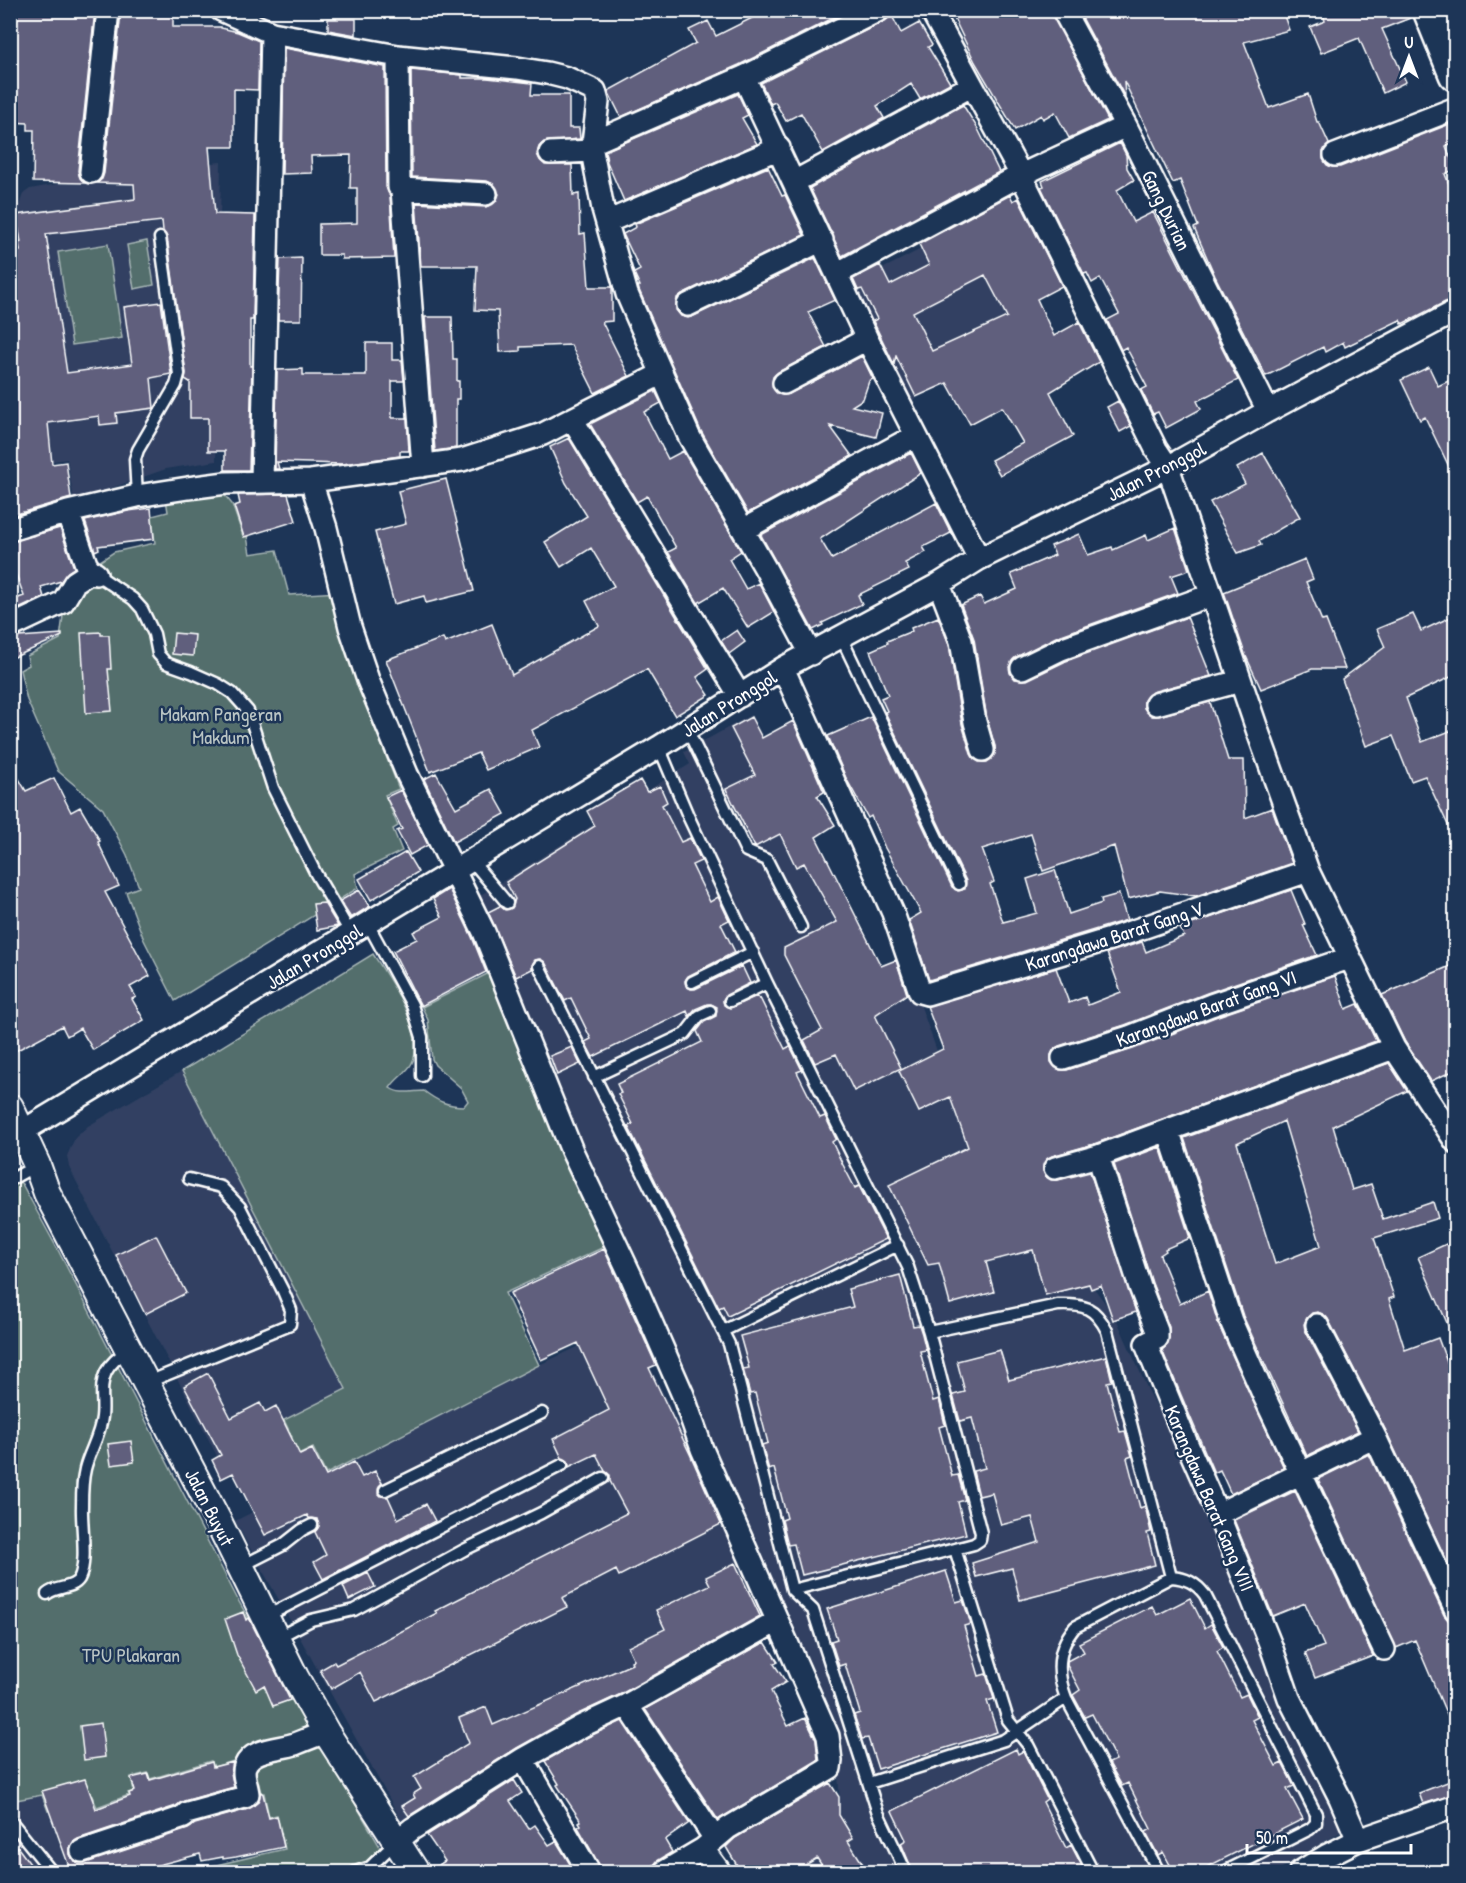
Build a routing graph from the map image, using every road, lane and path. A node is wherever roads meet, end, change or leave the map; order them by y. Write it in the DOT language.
graph roads {
  1 [pos="108,10"];
  2 [pos="221,10"];
  3 [pos="879,10"];
  4 [pos="931,10"];
  5 [pos="1063,10"];
  6 [pos="1430,10"];
  7 [pos="272,33"];
  8 [pos="398,56"];
  9 [pos="1455,74"];
  10 [pos="744,77"];
  11 [pos="971,86"];
  12 [pos="1455,108"];
  13 [pos="1126,126"];
  14 [pos="592,147"];
  15 [pos="779,148"];
  16 [pos="550,153"];
  17 [pos="1335,155"];
  18 [pos="91,172"];
  19 [pos="1021,175"];
  20 [pos="794,182"];
  21 [pos="402,189"];
  22 [pos="486,195"];
  23 [pos="607,222"];
  24 [pos="160,238"];
  25 [pos="822,240"];
  26 [pos="838,273"];
  27 [pos="688,306"];
  28 [pos="1455,312"];
  29 [pos="867,339"];
  30 [pos="661,374"];
  31 [pos="784,383"];
  32 [pos="1268,411"];
  33 [pos="572,419"];
  34 [pos="915,436"];
  35 [pos="423,466"];
  36 [pos="1168,467"];
  37 [pos="262,481"];
  38 [pos="311,481"];
  39 [pos="137,496"];
  40 [pos="68,512"];
  41 [pos="743,530"];
  42 [pos="12,531"];
  43 [pos="979,559"];
  44 [pos="94,573"];
  45 [pos="939,584"];
  46 [pos="1211,595"];
  47 [pos="10,627"];
  48 [pos="841,637"];
  49 [pos="811,654"];
  50 [pos="783,668"];
  51 [pos="1022,668"];
  52 [pos="1240,681"];
  53 [pos="740,696"];
  54 [pos="1156,704"];
  55 [pos="687,729"];
  56 [pos="659,747"];
  57 [pos="983,750"];
  58 [pos="463,866"];
  59 [pos="1308,871"];
  60 [pos="959,884"];
  61 [pos="507,903"];
  62 [pos="801,927"];
  63 [pos="360,929"];
  64 [pos="753,952"];
  65 [pos="1349,958"];
  66 [pos="538,966"];
  67 [pos="692,982"];
  68 [pos="767,983"];
  69 [pos="730,1001"];
  70 [pos="710,1011"];
  71 [pos="1394,1048"];
  72 [pos="1063,1058"];
  73 [pos="422,1076"];
  74 [pos="594,1077"];
  75 [pos="10,1107"];
  76 [pos="1449,1119"];
  77 [pos="1168,1130"];
  78 [pos="23,1131"];
  79 [pos="1455,1142"];
  80 [pos="1098,1156"];
  81 [pos="37,1165"];
  82 [pos="1055,1168"];
  83 [pos="189,1179"];
  84 [pos="10,1180"];
  85 [pos="898,1245"];
  86 [pos="1317,1325"];
  87 [pos="723,1331"];
  88 [pos="929,1332"];
  89 [pos="129,1350"];
  90 [pos="146,1383"];
  91 [pos="543,1413"];
  92 [pos="1375,1437"];
  93 [pos="562,1466"];
  94 [pos="1302,1473"];
  95 [pos="603,1478"];
  96 [pos="385,1490"];
  97 [pos="1218,1514"];
  98 [pos="312,1525"];
  99 [pos="955,1549"];
  100 [pos="240,1567"];
  101 [pos="1171,1577"];
  102 [pos="792,1590"];
  103 [pos="47,1594"];
  104 [pos="1455,1610"];
  105 [pos="777,1621"];
  106 [pos="270,1628"];
  107 [pos="1384,1648"];
  108 [pos="1066,1698"];
  109 [pos="627,1705"];
  110 [pos="1017,1731"];
  111 [pos="326,1732"];
  112 [pos="523,1759"];
  113 [pos="869,1783"];
  114 [pos="1455,1806"];
  115 [pos="10,1820"];
  116 [pos="1358,1840"];
  117 [pos="396,1842"];
  118 [pos="709,1844"];
  119 [pos="82,1851"];
  120 [pos="52,1872"];
  121 [pos="355,1872"];
  122 [pos="416,1872"];
  123 [pos="590,1872"];
  124 [pos="664,1872"];
  125 [pos="720,1872"];
  126 [pos="906,1872"];
  127 [pos="1094,1872"];
  128 [pos="1159,1872"];
  129 [pos="1224,1872"];
  130 [pos="1300,1872"];
  1 -- 18 [label="street"];
  2 -- 7 [label="street"];
  3 -- 10 [label="street"];
  4 -- 11 [label="street"];
  5 -- 13 [label="street, Gang Durian"];
  6 -- 9 [label="highway"];
  7 -- 8 [label="street"];
  7 -- 37 [label="street"];
  8 -- 14 [label="street"];
  8 -- 21 [label="street"];
  10 -- 14 [label="street"];
  10 -- 15 [label="street"];
  11 -- 19 [label="street"];
  11 -- 20 [label="street"];
  12 -- 17 [label="street"];
  13 -- 19 [label="street"];
  13 -- 32 [label="street, Gang Durian"];
  14 -- 16 [label="street"];
  14 -- 23 [label="street"];
  15 -- 20 [label="street"];
  15 -- 23 [label="street"];
  19 -- 26 [label="street"];
  19 -- 36 [label="street"];
  20 -- 25 [label="street"];
  21 -- 22 [label="street"];
  21 -- 35 [label="street"];
  23 -- 30 [label="street"];
  24 -- 39 [label="lane"];
  25 -- 26 [label="street"];
  25 -- 27 [label="street"];
  26 -- 29 [label="street"];
  28 -- 32 [label="street, Jalan Pronggol"];
  29 -- 31 [label="street"];
  29 -- 34 [label="street"];
  30 -- 33 [label="street"];
  30 -- 41 [label="street"];
  32 -- 36 [label="street, Jalan Pronggol"];
  33 -- 35 [label="street"];
  33 -- 53 [label="street"];
  34 -- 41 [label="street"];
  34 -- 43 [label="street"];
  35 -- 38 [label="street"];
  36 -- 43 [label="street, Jalan Pronggol"];
  36 -- 46 [label="street"];
  37 -- 38 [label="street"];
  37 -- 39 [label="street"];
  38 -- 58 [label="street"];
  39 -- 40 [label="street"];
  40 -- 42 [label="street"];
  40 -- 44 [label="street"];
  41 -- 49 [label="street"];
  43 -- 45 [label="street, Jalan Pronggol"];
  44 -- 47 [label="street"];
  44 -- 63 [label="lane"];
  45 -- 48 [label="street, Jalan Pronggol"];
  45 -- 57 [label="street"];
  46 -- 51 [label="street"];
  46 -- 52 [label="street"];
  48 -- 49 [label="street, Jalan Pronggol"];
  48 -- 60 [label="lane"];
  49 -- 50 [label="street, Jalan Pronggol"];
  50 -- 53 [label="street, Jalan Pronggol"];
  50 -- 59 [label="street, Karangdawa Barat Gang V"];
  52 -- 54 [label="street"];
  52 -- 59 [label="street"];
  53 -- 55 [label="street, Jalan Pronggol"];
  55 -- 56 [label="street, Jalan Pronggol"];
  55 -- 62 [label="lane"];
  56 -- 58 [label="street, Jalan Pronggol"];
  56 -- 64 [label="lane"];
  58 -- 61 [label="lane"];
  58 -- 63 [label="street, Jalan Pronggol"];
  58 -- 105 [label="street"];
  59 -- 65 [label="street"];
  63 -- 73 [label="lane"];
  63 -- 78 [label="street, Jalan Pronggol"];
  64 -- 67 [label="lane"];
  64 -- 68 [label="lane"];
  65 -- 71 [label="street"];
  65 -- 72 [label="street, Karangdawa Barat Gang VI"];
  66 -- 74 [label="lane"];
  68 -- 69 [label="lane"];
  68 -- 85 [label="lane"];
  70 -- 74 [label="lane"];
  71 -- 76 [label="street"];
  71 -- 77 [label="street"];
  74 -- 87 [label="lane"];
  75 -- 78 [label="street, Jalan Buyut"];
  76 -- 79 [label="street"];
  77 -- 80 [label="street"];
  77 -- 94 [label="street"];
  78 -- 81 [label="street, Jalan Buyut"];
  80 -- 82 [label="street"];
  80 -- 97 [label="street, Karangdawa Barat Gang VIII"];
  81 -- 84 [label="lane"];
  81 -- 89 [label="street, Jalan Buyut"];
  83 -- 90 [label="lane"];
  85 -- 87 [label="lane"];
  85 -- 88 [label="lane"];
  86 -- 92 [label="street"];
  87 -- 102 [label="lane"];
  88 -- 99 [label="lane"];
  88 -- 101 [label="lane"];
  89 -- 90 [label="street, Jalan Buyut"];
  89 -- 103 [label="lane"];
  90 -- 100 [label="street, Jalan Buyut"];
  91 -- 96 [label="lane"];
  92 -- 94 [label="street"];
  92 -- 104 [label="street"];
  93 -- 106 [label="lane"];
  94 -- 97 [label="street"];
  94 -- 107 [label="street"];
  95 -- 106 [label="lane"];
  97 -- 116 [label="street, Karangdawa Barat Gang VIII"];
  98 -- 100 [label="lane"];
  99 -- 102 [label="lane"];
  99 -- 110 [label="lane"];
  100 -- 106 [label="street, Jalan Buyut"];
  101 -- 108 [label="lane"];
  101 -- 129 [label="lane"];
  102 -- 113 [label="lane"];
  105 -- 109 [label="street"];
  105 -- 118 [label="street"];
  106 -- 111 [label="street, Jalan Buyut"];
  108 -- 110 [label="lane"];
  108 -- 128 [label="lane"];
  109 -- 112 [label="street"];
  109 -- 118 [label="street"];
  110 -- 113 [label="lane"];
  110 -- 127 [label="lane"];
  111 -- 117 [label="street, Jalan Buyut"];
  111 -- 119 [label="street"];
  112 -- 117 [label="street"];
  112 -- 123 [label="street"];
  113 -- 126 [label="lane"];
  114 -- 116 [label="street"];
  115 -- 120 [label="lane"];
  116 -- 130 [label="street"];
  117 -- 121 [label="lane"];
  117 -- 122 [label="street, Jalan Buyut"];
  118 -- 124 [label="street"];
  118 -- 125 [label="street"];
}
